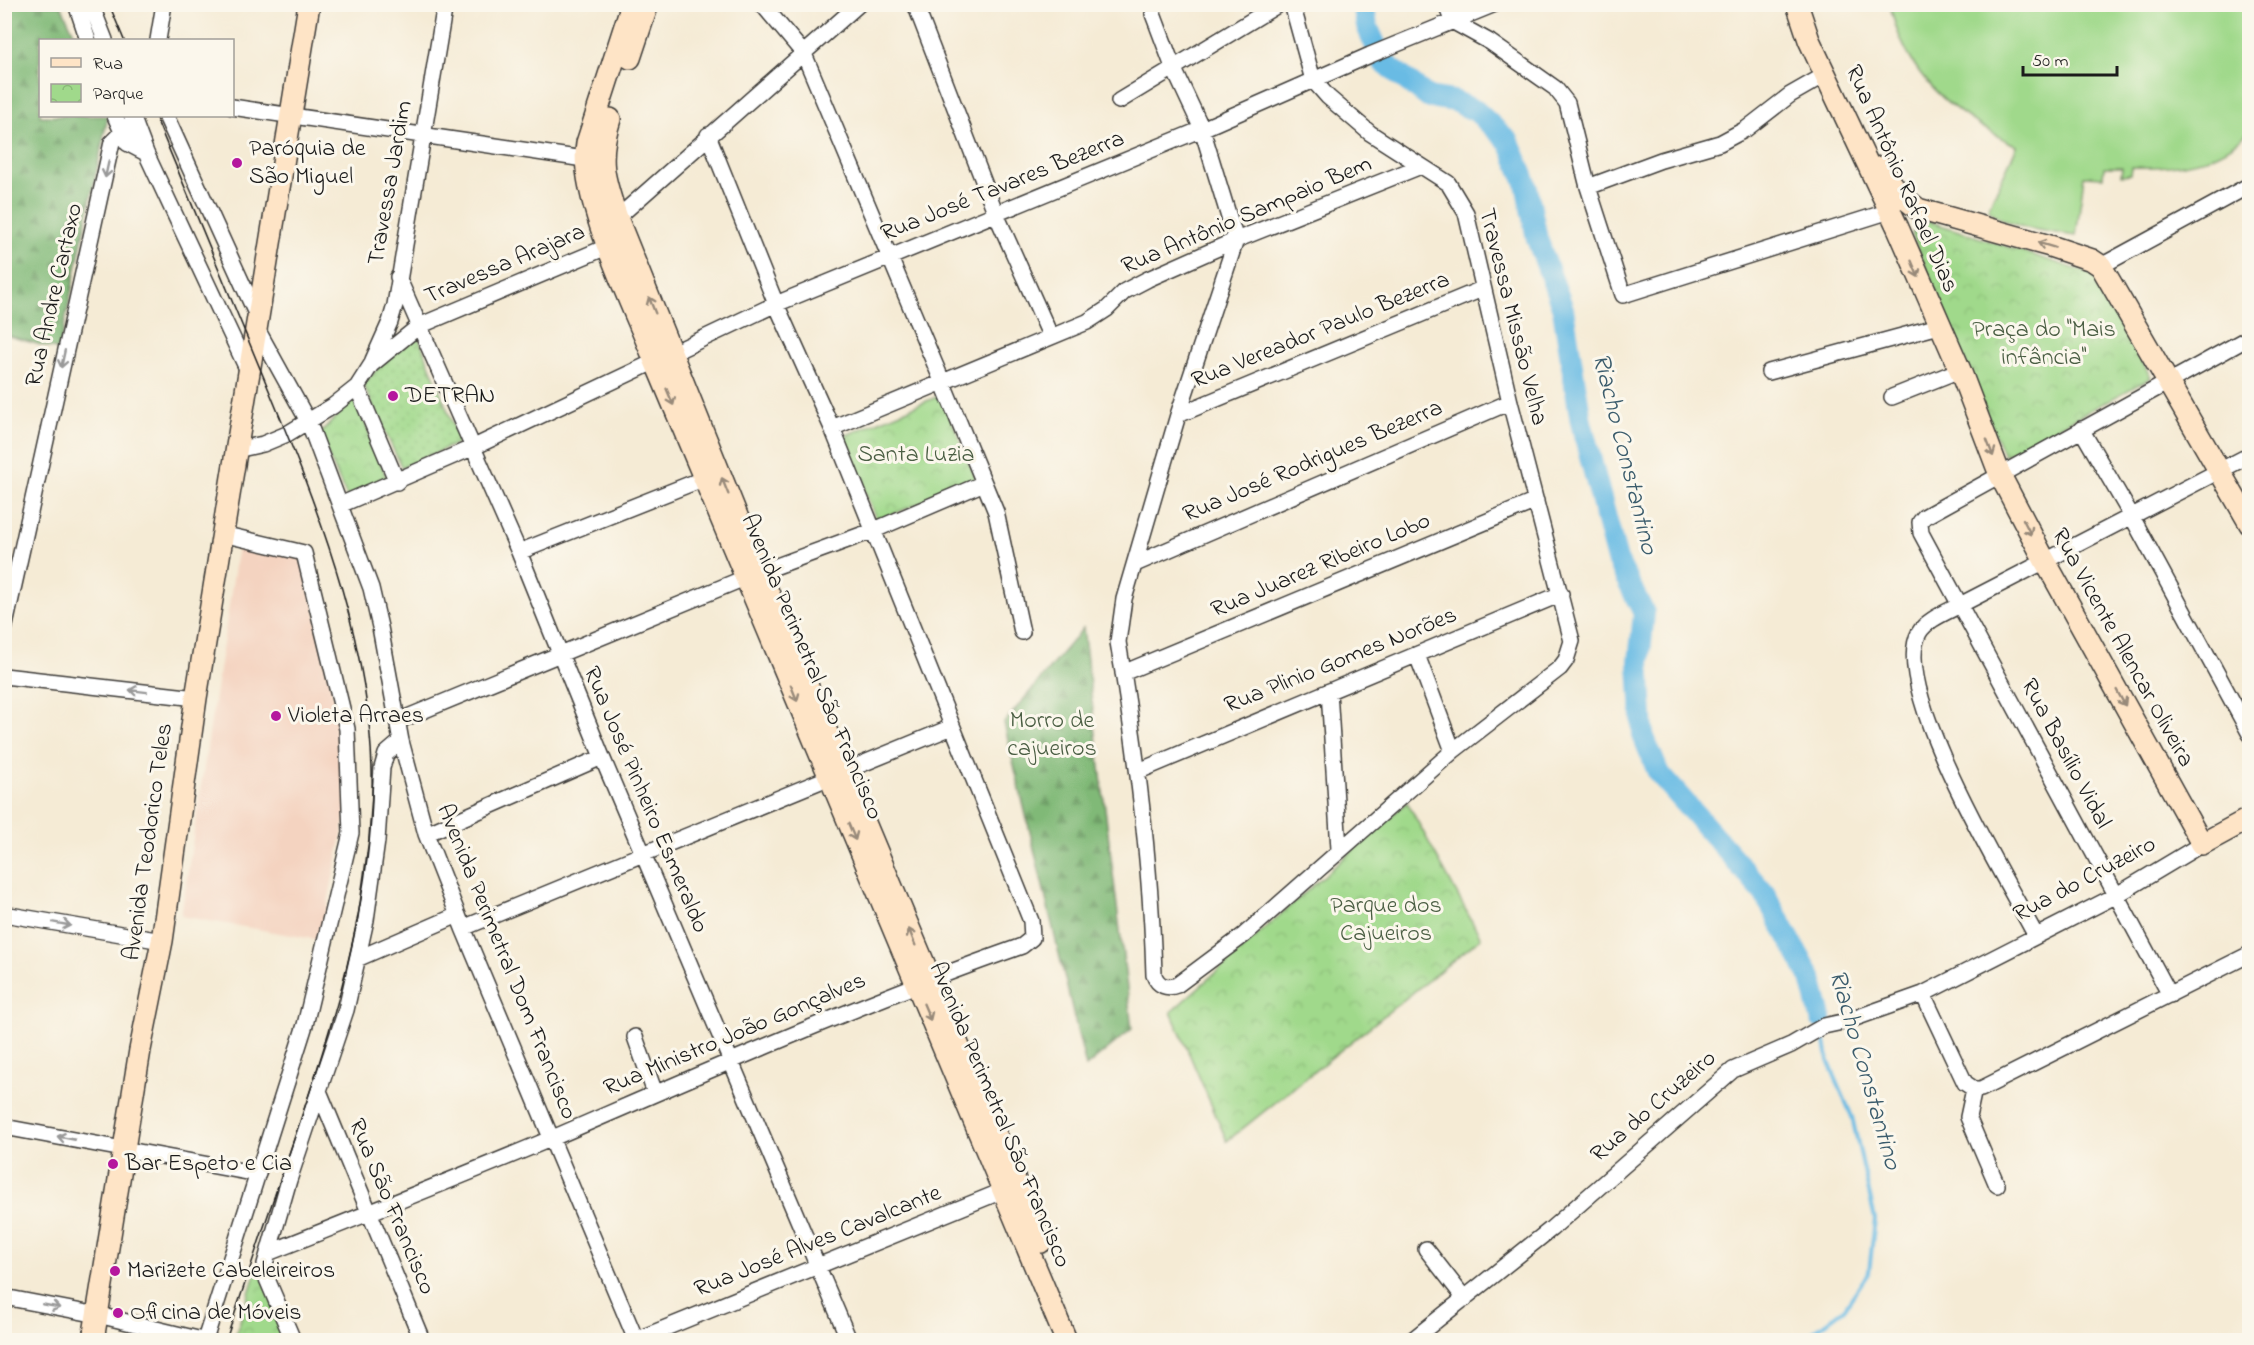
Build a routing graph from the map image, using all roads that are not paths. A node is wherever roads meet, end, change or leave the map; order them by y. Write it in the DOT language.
graph roads {
  1 [pos="76,4"];
  2 [pos="91,4"];
  3 [pos="164,4"];
  4 [pos="309,4"];
  5 [pos="445,4"];
  6 [pos="632,4"];
  7 [pos="648,4"];
  8 [pos="762,4"];
  9 [pos="859,4"];
  10 [pos="915,4"];
  11 [pos="1279,4"];
  12 [pos="1292,4"];
  13 [pos="1446,4"];
  14 [pos="1495,4"];
  15 [pos="1797,4"];
  16 [pos="1810,4"];
  17 [pos="1153,14"];
  18 [pos="1452,21"];
  19 [pos="88,39"];
  20 [pos="105,39"];
  21 [pos="158,39"];
  22 [pos="804,54"];
  23 [pos="1173,67"];
  24 [pos="1825,75"];
  25 [pos="1313,80"];
  26 [pos="613,88"];
  27 [pos="1119,101"];
  28 [pos="234,106"];
  29 [pos="1849,109"];
  30 [pos="290,115"];
  31 [pos="115,117"];
  32 [pos="166,117"];
  33 [pos="133,118"];
  34 [pos="1202,129"];
  35 [pos="121,132"];
  36 [pos="422,134"];
  37 [pos="708,135"];
  38 [pos="146,153"];
  39 [pos="584,159"];
  40 [pos="1420,166"];
  41 [pos="2250,185"];
  42 [pos="1588,187"];
  43 [pos="1918,209"];
  44 [pos="996,214"];
  45 [pos="1894,220"];
  46 [pos="609,221"];
  47 [pos="1236,240"];
  48 [pos="609,246"];
  49 [pos="889,258"];
  50 [pos="2101,266"];
  51 [pos="398,277"];
  52 [pos="1482,289"];
  53 [pos="776,304"];
  54 [pos="257,322"];
  55 [pos="418,326"];
  56 [pos="1939,326"];
  57 [pos="1050,335"];
  58 [pos="2250,337"];
  59 [pos="663,357"];
  60 [pos="371,365"];
  61 [pos="1960,370"];
  62 [pos="1769,372"];
  63 [pos="249,373"];
  64 [pos="942,381"];
  65 [pos="2167,381"];
  66 [pos="357,387"];
  67 [pos="1892,396"];
  68 [pos="1510,402"];
  69 [pos="1178,415"];
  70 [pos="309,423"];
  71 [pos="832,428"];
  72 [pos="2081,429"];
  73 [pos="474,447"];
  74 [pos="236,450"];
  75 [pos="2250,455"];
  76 [pos="2218,472"];
  77 [pos="2000,475"];
  78 [pos="705,478"];
  79 [pos="397,482"];
  80 [pos="984,483"];
  81 [pos="1536,501"];
  82 [pos="340,505"];
  83 [pos="2131,515"];
  84 [pos="2249,520"];
  85 [pos="872,531"];
  86 [pos="222,534"];
  87 [pos="519,552"];
  88 [pos="2045,561"];
  89 [pos="1135,564"];
  90 [pos="754,575"];
  91 [pos="1561,594"];
  92 [pos="1960,605"];
  93 [pos="4,630"];
  94 [pos="1022,632"];
  95 [pos="560,654"];
  96 [pos="1418,655"];
  97 [pos="1123,673"];
  98 [pos="4,676"];
  99 [pos="1329,691"];
  100 [pos="196,698"];
  101 [pos="398,721"];
  102 [pos="952,727"];
  103 [pos="2250,734"];
  104 [pos="401,741"];
  105 [pos="1453,751"];
  106 [pos="602,758"];
  107 [pos="1139,771"];
  108 [pos="837,775"];
  109 [pos="2250,818"];
  110 [pos="426,834"];
  111 [pos="2202,844"];
  112 [pos="1339,849"];
  113 [pos="642,853"];
  114 [pos="2115,896"];
  115 [pos="4,914"];
  116 [pos="460,922"];
  117 [pos="2036,936"];
  118 [pos="162,941"];
  119 [pos="2250,954"];
  120 [pos="359,958"];
  121 [pos="922,981"];
  122 [pos="1923,994"];
  123 [pos="2170,994"];
  124 [pos="635,1037"];
  125 [pos="730,1059"];
  126 [pos="1974,1089"];
  127 [pos="319,1091"];
  128 [pos="655,1093"];
  129 [pos="4,1127"];
  130 [pos="553,1137"];
  131 [pos="124,1149"];
  132 [pos="258,1174"];
  133 [pos="1997,1185"];
  134 [pos="1011,1188"];
  135 [pos="369,1213"];
  136 [pos="1426,1249"];
  137 [pos="268,1253"];
  138 [pos="818,1266"];
  139 [pos="4,1297"];
  140 [pos="1465,1299"];
  141 [pos="98,1315"];
  142 [pos="636,1340"];
  143 [pos="93,1341"];
  144 [pos="203,1341"];
  145 [pos="293,1341"];
  146 [pos="422,1341"];
  147 [pos="849,1341"];
  148 [pos="1066,1341"];
  149 [pos="1080,1341"];
  150 [pos="1412,1341"];
  1 -- 19 [label="street"];
  2 -- 20 [label="street"];
  3 -- 21 [label="street"];
  4 -- 30 [label="main road, Avenida Teodorico Teles"];
  5 -- 36 [label="street, Travessa Jardim"];
  6 -- 26 [label="main road, Avenida Perimetral São Francisco"];
  7 -- 26 [label="main road, Avenida Perimetral São Francisco"];
  8 -- 22 [label="street"];
  9 -- 22 [label="street"];
  10 -- 44 [label="street"];
  11 -- 23 [label="street"];
  12 -- 25 [label="street, Travessa Missão Velha"];
  13 -- 18 [label="street"];
  14 -- 18 [label="street, Rua José Tavares Bezerra"];
  15 -- 24 [label="main road, Rua Antônio Rafael Dias"];
  16 -- 29 [label="main road, Rua Antônio Rafael Dias"];
  17 -- 23 [label="street"];
  18 -- 25 [label="street, Rua José Tavares Bezerra"];
  18 -- 42 [label="street"];
  22 -- 37 [label="street"];
  22 -- 49 [label="street"];
  23 -- 27 [label="street"];
  23 -- 34 [label="street"];
  24 -- 29 [label="main road, Rua Antônio Rafael Dias"];
  24 -- 42 [label="street"];
  25 -- 34 [label="street, Rua José Tavares Bezerra"];
  25 -- 40 [label="street, Travessa Missão Velha"];
  26 -- 39 [label="main road, Avenida Perimetral São Francisco"];
  26 -- 46 [label="main road, Avenida Perimetral São Francisco"];
  28 -- 30 [label="street"];
  29 -- 43 [label="main road, Rua Antônio Rafael Dias"];
  29 -- 45 [label="main road, Rua Antônio Rafael Dias"];
  30 -- 36 [label="street"];
  30 -- 54 [label="main road, Avenida Teodorico Teles"];
  31 -- 35 [label="street"];
  32 -- 54 [label="street, Avenida Perimetral Dom Francisco"];
  33 -- 35 [label="street, Rua Andre Cartaxo"];
  33 -- 38 [label="street"];
  34 -- 44 [label="street, Rua José Tavares Bezerra"];
  34 -- 47 [label="street"];
  35 -- 38 [label="street"];
  35 -- 93 [label="street, Rua Andre Cartaxo, one-way"];
  36 -- 39 [label="street"];
  36 -- 51 [label="street, Travessa Jardim"];
  37 -- 46 [label="street"];
  37 -- 53 [label="street"];
  38 -- 63 [label="street"];
  39 -- 46 [label="main road, Avenida Perimetral São Francisco"];
  40 -- 47 [label="street, Rua Antônio Sampaio Bem"];
  40 -- 52 [label="street, Travessa Missão Velha"];
  41 -- 50 [label="street"];
  42 -- 45 [label="street"];
  43 -- 45 [label="main road"];
  50 -- 43 [label="main road, Rua Antônio Rafael Dias, one-way"];
  44 -- 49 [label="street, Rua José Tavares Bezerra"];
  44 -- 57 [label="street"];
  45 -- 56 [label="main road, Rua Antônio Rafael Dias, one-way"];
  46 -- 48 [label="main road, Avenida Perimetral São Francisco"];
  59 -- 46 [label="main road, Avenida Perimetral São Francisco, one-way"];
  47 -- 57 [label="street, Rua Antônio Sampaio Bem"];
  47 -- 69 [label="street"];
  48 -- 55 [label="street, Travessa Arajara"];
  48 -- 59 [label="main road, Avenida Perimetral São Francisco"];
  49 -- 53 [label="street, Rua José Tavares Bezerra"];
  49 -- 64 [label="street"];
  50 -- 65 [label="main road"];
  51 -- 55 [label="street, Rua José Pinheiro Esmeraldo"];
  51 -- 60 [label="street, Travessa Jardim"];
  52 -- 68 [label="street, Travessa Missão Velha"];
  52 -- 69 [label="street, Rua Vereador Paulo Bezerra"];
  53 -- 59 [label="street, Rua José Tavares Bezerra"];
  53 -- 71 [label="street"];
  54 -- 63 [label="main road, Avenida Teodorico Teles"];
  54 -- 70 [label="street, Avenida Perimetral Dom Francisco"];
  55 -- 60 [label="street, Travessa Jardim"];
  55 -- 73 [label="street, Rua José Pinheiro Esmeraldo"];
  56 -- 61 [label="main road, Rua Antônio Rafael Dias"];
  56 -- 62 [label="street"];
  57 -- 64 [label="street, Rua Antônio Sampaio Bem"];
  58 -- 65 [label="street"];
  59 -- 73 [label="street, Rua José Tavares Bezerra"];
  59 -- 78 [label="main road, Avenida Perimetral São Francisco, one-way"];
  90 -- 59 [label="main road, Avenida Perimetral São Francisco, one-way"];
  60 -- 66 [label="street, Travessa Jardim"];
  61 -- 67 [label="street"];
  61 -- 77 [label="main road, Rua Antônio Rafael Dias, one-way"];
  63 -- 74 [label="main road, Avenida Teodorico Teles"];
  64 -- 71 [label="street, Rua Antônio Sampaio Bem"];
  64 -- 80 [label="street"];
  65 -- 72 [label="street"];
  65 -- 76 [label="main road"];
  66 -- 70 [label="street, Travessa Jardim"];
  66 -- 79 [label="street"];
  68 -- 81 [label="street, Travessa Missão Velha"];
  68 -- 89 [label="street, Rua José Rodrigues Bezerra"];
  69 -- 89 [label="street"];
  70 -- 74 [label="street, Travessa Jardim"];
  70 -- 82 [label="street, Avenida Perimetral Dom Francisco"];
  71 -- 85 [label="street"];
  72 -- 77 [label="street"];
  72 -- 83 [label="street"];
  73 -- 79 [label="street, Rua José Tavares Bezerra"];
  73 -- 87 [label="street, Rua José Pinheiro Esmeraldo"];
  74 -- 86 [label="main road, Avenida Teodorico Teles"];
  75 -- 76 [label="street"];
  76 -- 83 [label="street"];
  76 -- 84 [label="main road"];
  77 -- 88 [label="main road, Rua Vicente Alencar Oliveira, one-way"];
  77 -- 92 [label="street, Rua Basílio Vidal"];
  78 -- 87 [label="street"];
  78 -- 90 [label="main road, Avenida Perimetral São Francisco"];
  79 -- 82 [label="street, Rua José Tavares Bezerra"];
  80 -- 85 [label="street"];
  80 -- 94 [label="street"];
  81 -- 91 [label="street, Travessa Missão Velha"];
  81 -- 97 [label="street, Rua Juarez Ribeiro Lobo"];
  82 -- 101 [label="street, Avenida Perimetral Dom Francisco"];
  83 -- 88 [label="street"];
  83 -- 103 [label="street"];
  85 -- 90 [label="street"];
  85 -- 102 [label="street"];
  86 -- 100 [label="main road, Avenida Teodorico Teles"];
  86 -- 132 [label="street"];
  87 -- 95 [label="street, Rua José Pinheiro Esmeraldo"];
  88 -- 92 [label="street"];
  88 -- 111 [label="main road, Rua Vicente Alencar Oliveira, one-way"];
  89 -- 97 [label="street"];
  90 -- 95 [label="street"];
  90 -- 108 [label="main road, Avenida Perimetral São Francisco"];
  91 -- 96 [label="street, Rua Plinio Gomes Norões"];
  91 -- 105 [label="street, Travessa Missão Velha"];
  92 -- 114 [label="street, Rua Basílio Vidal"];
  92 -- 117 [label="street"];
  95 -- 101 [label="street"];
  95 -- 106 [label="street, Rua José Pinheiro Esmeraldo"];
  96 -- 99 [label="street, Rua Plinio Gomes Norões"];
  96 -- 105 [label="street"];
  97 -- 107 [label="street"];
  100 -- 98 [label="street, one-way"];
  99 -- 107 [label="street, Rua Plinio Gomes Norões"];
  99 -- 112 [label="street"];
  100 -- 118 [label="main road, Avenida Teodorico Teles"];
  101 -- 104 [label="street, Avenida Perimetral Dom Francisco"];
  102 -- 108 [label="street"];
  102 -- 121 [label="street, Rua Ministro João Gonçalves"];
  104 -- 110 [label="street, Avenida Perimetral Dom Francisco"];
  104 -- 120 [label="street"];
  105 -- 112 [label="street"];
  106 -- 110 [label="street"];
  106 -- 113 [label="street, Rua José Pinheiro Esmeraldo"];
  107 -- 112 [label="street"];
  108 -- 113 [label="street"];
  108 -- 121 [label="main road, Avenida Perimetral São Francisco"];
  109 -- 111 [label="main road, Rua do Cruzeiro"];
  110 -- 116 [label="street, Avenida Perimetral Dom Francisco"];
  111 -- 114 [label="street, Rua do Cruzeiro"];
  113 -- 116 [label="street"];
  113 -- 125 [label="street, Rua José Pinheiro Esmeraldo"];
  114 -- 117 [label="street, Rua do Cruzeiro"];
  114 -- 123 [label="street, Rua Basílio Vidal"];
  115 -- 118 [label="street, one-way"];
  116 -- 120 [label="street"];
  116 -- 130 [label="street, Avenida Perimetral Dom Francisco"];
  117 -- 122 [label="street, Rua do Cruzeiro"];
  118 -- 131 [label="main road, Avenida Teodorico Teles"];
  119 -- 123 [label="street"];
  120 -- 127 [label="street"];
  121 -- 125 [label="street, Rua Ministro João Gonçalves"];
  121 -- 134 [label="main road, Avenida Perimetral São Francisco"];
  122 -- 126 [label="street"];
  122 -- 140 [label="street, Rua do Cruzeiro"];
  123 -- 126 [label="street"];
  124 -- 128 [label="street"];
  125 -- 128 [label="street, Rua Ministro João Gonçalves"];
  125 -- 138 [label="street, Rua José Pinheiro Esmeraldo"];
  126 -- 133 [label="street"];
  127 -- 135 [label="street, Rua São Francisco"];
  127 -- 137 [label="street"];
  128 -- 130 [label="street, Rua Ministro João Gonçalves"];
  131 -- 129 [label="street, one-way"];
  130 -- 135 [label="street, Rua Ministro João Gonçalves"];
  130 -- 142 [label="street, Avenida Perimetral Dom Francisco"];
  131 -- 132 [label="street"];
  131 -- 141 [label="main road, Avenida Teodorico Teles"];
  132 -- 144 [label="street"];
  134 -- 138 [label="street, Rua José Alves Cavalcante"];
  134 -- 148 [label="main road, Avenida Perimetral São Francisco"];
  134 -- 149 [label="main road, Avenida Perimetral São Francisco"];
  135 -- 137 [label="street, Rua Ministro João Gonçalves"];
  135 -- 146 [label="street, Rua São Francisco"];
  136 -- 140 [label="street"];
  137 -- 145 [label="street"];
  138 -- 142 [label="street, Rua José Alves Cavalcante"];
  138 -- 147 [label="street, Rua José Pinheiro Esmeraldo"];
  139 -- 141 [label="street, one-way"];
  140 -- 150 [label="street, Rua do Cruzeiro"];
  141 -- 143 [label="main road, Avenida Teodorico Teles"];
  141 -- 144 [label="street"];
}
